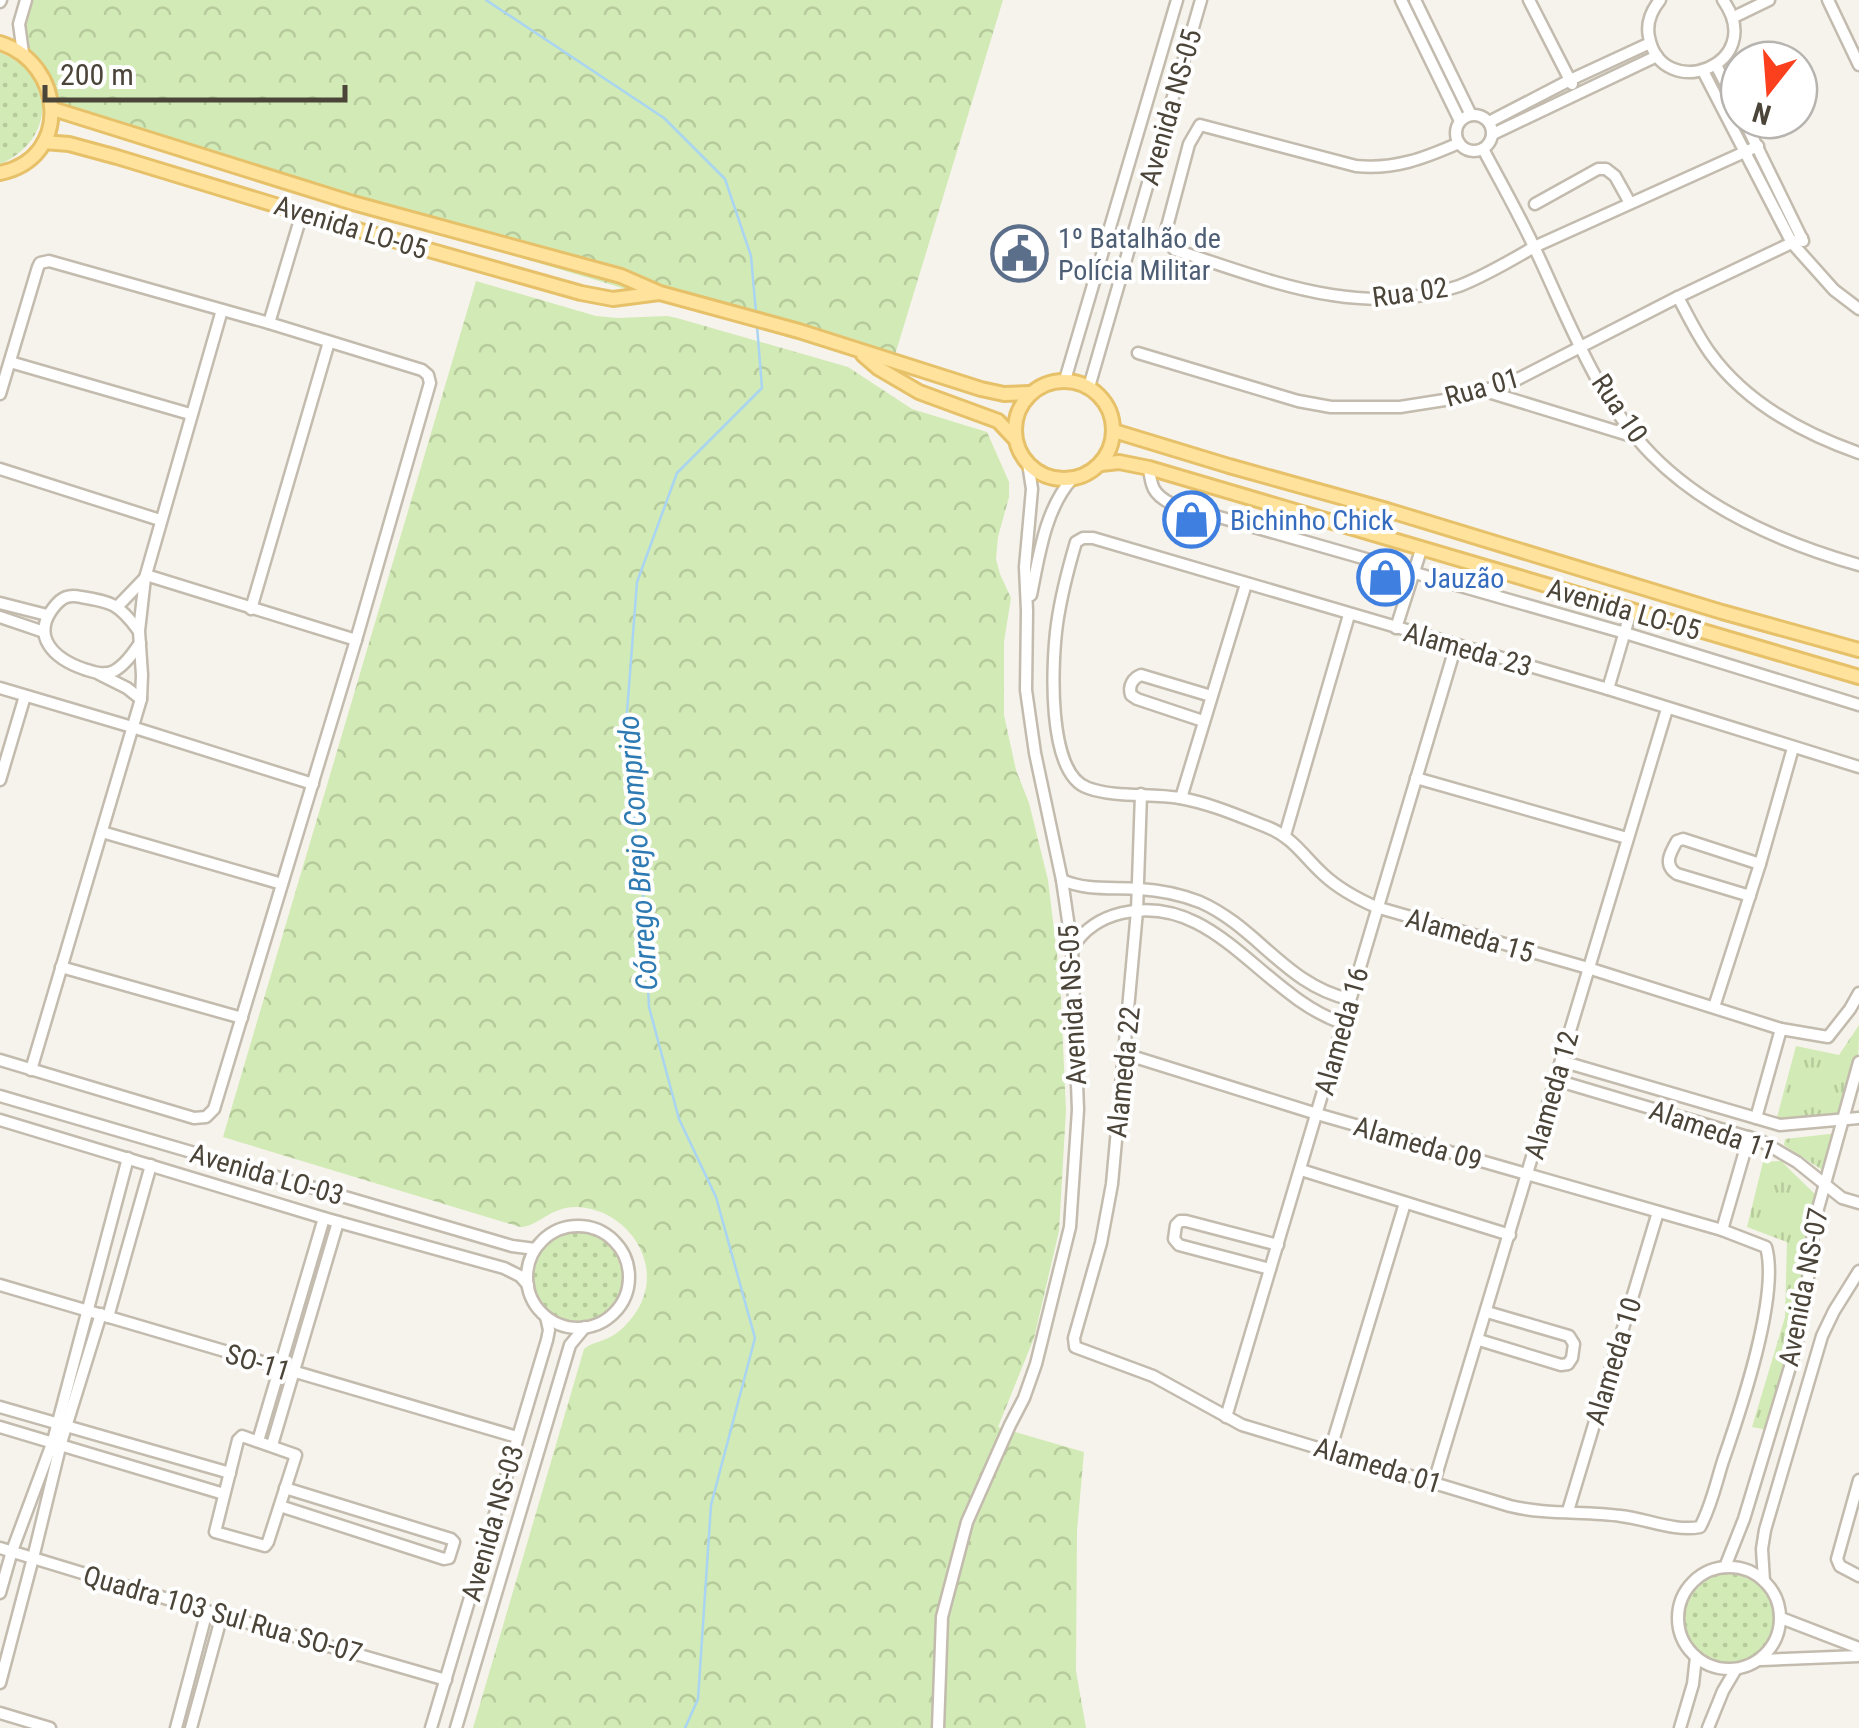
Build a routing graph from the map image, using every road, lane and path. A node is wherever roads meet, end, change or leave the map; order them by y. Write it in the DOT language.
graph roads {
  1 [pos="26,0"];
  2 [pos="1177,0"];
  3 [pos="1201,0"];
  4 [pos="1400,0"];
  5 [pos="1415,0"];
  6 [pos="1529,0"];
  7 [pos="1660,0"];
  8 [pos="1725,0"];
  9 [pos="1769,0"];
  10 [pos="1828,0"];
  11 [pos="1734,17"];
  12 [pos="0,43"];
  13 [pos="1650,43"];
  14 [pos="23,53"];
  15 [pos="1657,56"];
  16 [pos="1859,64"];
  17 [pos="1716,65"];
  18 [pos="1704,71"];
  19 [pos="1719,71"];
  20 [pos="1570,80"];
  21 [pos="1576,94"];
  22 [pos="53,109"];
  23 [pos="1466,118"];
  24 [pos="1491,128"];
  25 [pos="1755,140"];
  26 [pos="44,142"];
  27 [pos="1459,143"];
  28 [pos="1758,146"];
  29 [pos="1484,149"];
  30 [pos="1745,152"];
  31 [pos="0,172"];
  32 [pos="1536,204"];
  33 [pos="1630,204"];
  34 [pos="302,213"];
  35 [pos="1797,240"];
  36 [pos="1534,247"];
  37 [pos="660,292"];
  38 [pos="1678,297"];
  39 [pos="1859,309"];
  40 [pos="222,310"];
  41 [pos="269,323"];
  42 [pos="329,342"];
  43 [pos="1580,347"];
  44 [pos="859,352"];
  45 [pos="1138,353"];
  46 [pos="10,362"];
  47 [pos="1065,380"];
  48 [pos="1089,386"];
  49 [pos="1484,391"];
  50 [pos="1030,393"];
  51 [pos="0,394"];
  52 [pos="190,414"];
  53 [pos="1114,431"];
  54 [pos="1636,437"];
  55 [pos="1015,439"];
  56 [pos="1859,453"];
  57 [pos="1028,464"];
  58 [pos="1101,464"];
  59 [pos="1148,468"];
  60 [pos="0,469"];
  61 [pos="1072,479"];
  62 [pos="160,520"];
  63 [pos="1421,550"];
  64 [pos="1859,565"];
  65 [pos="1413,574"];
  66 [pos="145,577"];
  67 [pos="1246,584"];
  68 [pos="0,603"];
  69 [pos="117,607"];
  70 [pos="251,608"];
  71 [pos="1027,610"];
  72 [pos="1631,611"];
  73 [pos="47,615"];
  74 [pos="1350,615"];
  75 [pos="0,617"];
  76 [pos="1396,628"];
  77 [pos="44,632"];
  78 [pos="1625,633"];
  79 [pos="140,637"];
  80 [pos="356,640"];
  81 [pos="1456,645"];
  82 [pos="1859,650"];
  83 [pos="98,674"];
  84 [pos="1859,677"];
  85 [pos="0,688"];
  86 [pos="1608,689"];
  87 [pos="25,696"];
  88 [pos="1211,696"];
  89 [pos="140,699"];
  90 [pos="1859,705"];
  91 [pos="1667,709"];
  92 [pos="1203,721"];
  93 [pos="132,727"];
  94 [pos="1793,748"];
  95 [pos="1859,767"];
  96 [pos="1416,778"];
  97 [pos="0,780"];
  98 [pos="312,784"];
  99 [pos="1080,785"];
  100 [pos="1141,794"];
  101 [pos="1180,798"];
  102 [pos="102,832"];
  103 [pos="1285,834"];
  104 [pos="1627,838"];
  105 [pos="1760,864"];
  106 [pos="1062,880"];
  107 [pos="282,884"];
  108 [pos="1138,889"];
  109 [pos="1750,896"];
  110 [pos="1376,908"];
  111 [pos="1137,911"];
  112 [pos="1072,948"];
  113 [pos="61,966"];
  114 [pos="1588,968"];
  115 [pos="1859,993"];
  116 [pos="1350,998"];
  117 [pos="1714,1007"];
  118 [pos="242,1018"];
  119 [pos="1342,1023"];
  120 [pos="1781,1028"];
  121 [pos="1126,1054"];
  122 [pos="0,1060"];
  123 [pos="1562,1061"];
  124 [pos="1859,1062"];
  125 [pos="31,1070"];
  126 [pos="1556,1080"];
  127 [pos="1658,1090"];
  128 [pos="0,1096"];
  129 [pos="1652,1108"];
  130 [pos="1317,1114"];
  131 [pos="1756,1118"];
  132 [pos="1859,1118"];
  133 [pos="0,1120"];
  134 [pos="1842,1120"];
  135 [pos="1749,1136"];
  136 [pos="128,1158"];
  137 [pos="151,1164"];
  138 [pos="1300,1170"];
  139 [pos="1528,1175"];
  140 [pos="1823,1184"];
  141 [pos="1859,1202"];
  142 [pos="1405,1203"];
  143 [pos="1658,1212"];
  144 [pos="324,1218"];
  145 [pos="338,1222"];
  146 [pos="1722,1230"];
  147 [pos="1510,1235"];
  148 [pos="1278,1245"];
  149 [pos="535,1250"];
  150 [pos="1270,1270"];
  151 [pos="1859,1272"];
  152 [pos="0,1285"];
  153 [pos="528,1285"];
  154 [pos="89,1310"];
  155 [pos="1487,1312"];
  156 [pos="105,1316"];
  157 [pos="546,1317"];
  158 [pos="584,1327"];
  159 [pos="1479,1340"];
  160 [pos="1074,1344"];
  161 [pos="280,1369"];
  162 [pos="294,1373"];
  163 [pos="0,1407"];
  164 [pos="1226,1417"];
  165 [pos="62,1425"];
  166 [pos="0,1427"];
  167 [pos="518,1437"];
  168 [pos="258,1441"];
  169 [pos="57,1442"];
  170 [pos="272,1445"];
  171 [pos="1330,1450"];
  172 [pos="230,1473"];
  173 [pos="1859,1480"];
  174 [pos="1434,1482"];
  175 [pos="285,1488"];
  176 [pos="224,1494"];
  177 [pos="280,1506"];
  178 [pos="1568,1511"];
  179 [pos="1700,1527"];
  180 [pos="6,1550"];
  181 [pos="34,1558"];
  182 [pos="1725,1567"];
  183 [pos="1859,1576"];
  184 [pos="1764,1581"];
  185 [pos="0,1593"];
  186 [pos="207,1611"];
  187 [pos="222,1616"];
  188 [pos="1782,1618"];
  189 [pos="1859,1648"];
  190 [pos="1859,1656"];
  191 [pos="1696,1657"];
  192 [pos="1760,1660"];
  193 [pos="1736,1669"];
  194 [pos="446,1680"];
  195 [pos="0,1683"];
  196 [pos="0,1713"];
  197 [pos="50,1728"];
  198 [pos="176,1728"];
  199 [pos="191,1728"];
  200 [pos="432,1728"];
  201 [pos="456,1728"];
  202 [pos="938,1728"];
  203 [pos="1680,1728"];
  204 [pos="1708,1728"];
  1 -- 14 [label="street"];
  2 -- 47 [label="street, Avenida NS-05"];
  3 -- 48 [label="street, Avenida NS-05"];
  4 -- 23 [label="street"];
  5 -- 23 [label="street"];
  6 -- 20 [label="street"];
  7 -- 13 [label="street"];
  8 -- 11 [label="street"];
  9 -- 11 [label="street"];
  10 -- 16 [label="street"];
  11 -- 17 [label="street"];
  12 -- 14 [label="main road"];
  13 -- 15 [label="street"];
  13 -- 20 [label="street"];
  14 -- 22 [label="main road"];
  15 -- 18 [label="street"];
  15 -- 21 [label="street"];
  17 -- 18 [label="street"];
  17 -- 19 [label="street"];
  18 -- 30 [label="street"];
  20 -- 21 [label="street"];
  20 -- 24 [label="street"];
  21 -- 24 [label="street"];
  22 -- 26 [label="main road"];
  22 -- 37 [label="main road, Avenida LO-05"];
  23 -- 24 [label="street"];
  23 -- 27 [label="street"];
  24 -- 29 [label="street"];
  25 -- 28 [label="street"];
  26 -- 31 [label="main road"];
  26 -- 34 [label="main road, Avenida LO-05"];
  27 -- 29 [label="street"];
  27 -- 36 [label="street, Rua 02"];
  28 -- 30 [label="street, Rua 02"];
  28 -- 35 [label="street"];
  29 -- 36 [label="street, Rua 10"];
  30 -- 33 [label="street, Rua 02"];
  30 -- 35 [label="street"];
  32 -- 33 [label="street"];
  33 -- 36 [label="street, Rua 02"];
  34 -- 37 [label="main road, Avenida LO-05"];
  34 -- 41 [label="street"];
  35 -- 38 [label="street, Rua 01"];
  35 -- 39 [label="street"];
  36 -- 43 [label="street, Rua 10"];
  37 -- 44 [label="main road, Avenida LO-05"];
  38 -- 43 [label="street, Rua 01"];
  38 -- 56 [label="street"];
  40 -- 41 [label="street"];
  40 -- 46 [label="street"];
  40 -- 52 [label="street"];
  41 -- 42 [label="street"];
  42 -- 70 [label="street"];
  42 -- 80 [label="street"];
  43 -- 49 [label="street, Rua 01"];
  43 -- 54 [label="street, Rua 10"];
  44 -- 50 [label="main road, Avenida LO-05"];
  44 -- 55 [label="main road, Avenida LO-05"];
  45 -- 49 [label="street, Rua 01"];
  46 -- 51 [label="street"];
  46 -- 52 [label="street"];
  47 -- 48 [label="main road"];
  47 -- 50 [label="main road"];
  48 -- 53 [label="main road"];
  49 -- 54 [label="street"];
  50 -- 55 [label="main road"];
  52 -- 62 [label="street"];
  53 -- 58 [label="main road"];
  53 -- 82 [label="main road, Avenida LO-05"];
  54 -- 64 [label="street, Rua 10"];
  55 -- 57 [label="main road"];
  57 -- 61 [label="main road"];
  57 -- 71 [label="street, Avenida NS-05"];
  58 -- 59 [label="main road, Avenida LO-05"];
  58 -- 61 [label="main road"];
  59 -- 63 [label="main road, Avenida LO-05"];
  59 -- 65 [label="street"];
  60 -- 62 [label="street"];
  61 -- 71 [label="street, Avenida NS-05"];
  62 -- 66 [label="street"];
  63 -- 65 [label="street"];
  63 -- 72 [label="main road, Avenida LO-05"];
  65 -- 76 [label="street"];
  65 -- 78 [label="street"];
  66 -- 69 [label="street"];
  66 -- 70 [label="street"];
  66 -- 79 [label="street"];
  67 -- 74 [label="street, Alameda 23"];
  67 -- 88 [label="street"];
  67 -- 99 [label="street, Alameda 23"];
  68 -- 73 [label="street"];
  69 -- 73 [label="street"];
  69 -- 79 [label="street"];
  70 -- 80 [label="street"];
  71 -- 106 [label="street, Avenida NS-05"];
  72 -- 78 [label="street"];
  72 -- 84 [label="main road, Avenida LO-05"];
  73 -- 77 [label="street"];
  74 -- 76 [label="street, Alameda 23"];
  74 -- 103 [label="street"];
  75 -- 77 [label="street"];
  76 -- 81 [label="street, Alameda 23"];
  77 -- 83 [label="street"];
  78 -- 86 [label="street"];
  78 -- 90 [label="street"];
  79 -- 83 [label="street"];
  79 -- 89 [label="street"];
  80 -- 98 [label="street"];
  81 -- 86 [label="street, Alameda 23"];
  81 -- 96 [label="street, Alameda 16"];
  83 -- 89 [label="street"];
  85 -- 87 [label="street"];
  86 -- 91 [label="street, Alameda 23"];
  87 -- 93 [label="street"];
  87 -- 97 [label="street"];
  88 -- 92 [label="street"];
  88 -- 92 [label="street"];
  89 -- 93 [label="street"];
  91 -- 94 [label="street, Alameda 23"];
  91 -- 104 [label="street, Alameda 12"];
  92 -- 101 [label="street"];
  93 -- 98 [label="street"];
  93 -- 102 [label="street"];
  94 -- 95 [label="street, Alameda 23"];
  94 -- 105 [label="street"];
  96 -- 104 [label="street"];
  96 -- 110 [label="street, Alameda 16"];
  98 -- 107 [label="street"];
  99 -- 100 [label="street, Alameda 15"];
  100 -- 101 [label="street, Alameda 15"];
  100 -- 108 [label="street, Alameda 22"];
  101 -- 103 [label="street, Alameda 15"];
  102 -- 107 [label="street"];
  102 -- 113 [label="street"];
  103 -- 110 [label="street, Alameda 15"];
  104 -- 114 [label="street, Alameda 12"];
  105 -- 109 [label="street"];
  105 -- 109 [label="street"];
  106 -- 108 [label="street"];
  106 -- 112 [label="street, Avenida NS-05"];
  107 -- 118 [label="street"];
  108 -- 111 [label="street, Alameda 22"];
  108 -- 116 [label="street"];
  109 -- 117 [label="street"];
  110 -- 114 [label="street, Alameda 15"];
  110 -- 116 [label="street, Alameda 16"];
  111 -- 112 [label="street"];
  111 -- 119 [label="street"];
  111 -- 121 [label="street, Alameda 22"];
  112 -- 202 [label="street, Avenida NS-05"];
  113 -- 118 [label="street"];
  113 -- 125 [label="street"];
  114 -- 117 [label="street, Alameda 15"];
  114 -- 123 [label="street, Alameda 12"];
  115 -- 120 [label="street, Alameda 15"];
  116 -- 119 [label="street, Alameda 16"];
  117 -- 120 [label="street, Alameda 15"];
  118 -- 125 [label="street"];
  119 -- 130 [label="street, Alameda 16"];
  120 -- 131 [label="street"];
  121 -- 130 [label="street, Alameda 09"];
  121 -- 160 [label="street, Alameda 22"];
  122 -- 125 [label="street"];
  123 -- 126 [label="street, Alameda 12"];
  123 -- 127 [label="street, Alameda 11"];
  124 -- 134 [label="street, Avenida NS-07"];
  126 -- 129 [label="street, Alameda 11"];
  126 -- 139 [label="street, Alameda 12"];
  127 -- 129 [label="street"];
  127 -- 131 [label="street, Alameda 11"];
  128 -- 149 [label="street, Avenida LO-03"];
  129 -- 135 [label="street, Alameda 11"];
  130 -- 138 [label="street, Alameda 16"];
  130 -- 139 [label="street, Alameda 09"];
  131 -- 134 [label="street, Alameda 11"];
  132 -- 134 [label="street, Alameda 11"];
  133 -- 136 [label="street, Avenida LO-03"];
  134 -- 140 [label="street, Avenida NS-07"];
  135 -- 140 [label="street, Alameda 11"];
  135 -- 146 [label="street"];
  136 -- 137 [label="street, Avenida LO-03"];
  136 -- 154 [label="street"];
  137 -- 144 [label="street, Avenida LO-03"];
  137 -- 156 [label="street"];
  138 -- 142 [label="street"];
  138 -- 148 [label="street, Alameda 16"];
  139 -- 143 [label="street, Alameda 09"];
  139 -- 147 [label="street, Alameda 12"];
  140 -- 141 [label="street, Alameda 11"];
  140 -- 182 [label="street, Avenida NS-07"];
  142 -- 147 [label="street"];
  142 -- 171 [label="street"];
  143 -- 146 [label="street, Alameda 09"];
  143 -- 178 [label="street, Alameda 10"];
  144 -- 145 [label="street, Avenida LO-03"];
  144 -- 161 [label="street"];
  145 -- 153 [label="street, Avenida LO-03"];
  145 -- 162 [label="street"];
  146 -- 179 [label="street, Alameda 09"];
  147 -- 155 [label="street, Alameda 12"];
  148 -- 150 [label="street, Alameda 16"];
  148 -- 150 [label="street"];
  149 -- 153 [label="street"];
  149 -- 158 [label="street, Avenida NS-03"];
  150 -- 164 [label="street, Alameda 16"];
  151 -- 184 [label="street, Avenida NS-07"];
  152 -- 154 [label="street, SO-11"];
  153 -- 157 [label="street"];
  154 -- 156 [label="street, SO-11"];
  154 -- 165 [label="street"];
  155 -- 159 [label="street, Alameda 12"];
  155 -- 159 [label="street"];
  156 -- 161 [label="street, SO-11"];
  156 -- 165 [label="street"];
  157 -- 158 [label="street"];
  157 -- 167 [label="street, Avenida NS-03"];
  158 -- 201 [label="street, Avenida NS-03"];
  159 -- 174 [label="street, Alameda 12"];
  160 -- 164 [label="street, Alameda 01"];
  161 -- 162 [label="street, SO-11"];
  161 -- 168 [label="street"];
  162 -- 167 [label="street, SO-11"];
  162 -- 170 [label="street"];
  163 -- 165 [label="street"];
  164 -- 171 [label="street, Alameda 01"];
  165 -- 169 [label="street"];
  165 -- 172 [label="street"];
  166 -- 169 [label="street"];
  167 -- 194 [label="street, Avenida NS-03"];
  168 -- 170 [label="street"];
  168 -- 172 [label="street"];
  169 -- 176 [label="street"];
  169 -- 180 [label="street"];
  169 -- 181 [label="street"];
  170 -- 175 [label="street"];
  171 -- 174 [label="street, Alameda 01"];
  172 -- 176 [label="street"];
  173 -- 183 [label="street"];
  174 -- 178 [label="street, Alameda 01"];
  175 -- 177 [label="street"];
  175 -- 177 [label="street"];
  176 -- 177 [label="street"];
  178 -- 179 [label="street, Alameda 01"];
  180 -- 181 [label="street, Quadra 103 Sul Rua SO-07"];
  180 -- 185 [label="street"];
  181 -- 186 [label="street, Quadra 103 Sul Rua SO-07"];
  181 -- 195 [label="street"];
  182 -- 184 [label="street"];
  182 -- 191 [label="street"];
  184 -- 188 [label="street, Avenida NS-07"];
  186 -- 187 [label="street, Quadra 103 Sul Rua SO-07"];
  186 -- 198 [label="street"];
  187 -- 194 [label="street, Quadra 103 Sul Rua SO-07"];
  187 -- 199 [label="street"];
  188 -- 189 [label="street"];
  188 -- 192 [label="street"];
  190 -- 192 [label="street"];
  191 -- 193 [label="street"];
  191 -- 203 [label="street"];
  192 -- 193 [label="street"];
  193 -- 204 [label="street"];
  194 -- 200 [label="street, Avenida NS-03"];
  196 -- 197 [label="street"];
}
